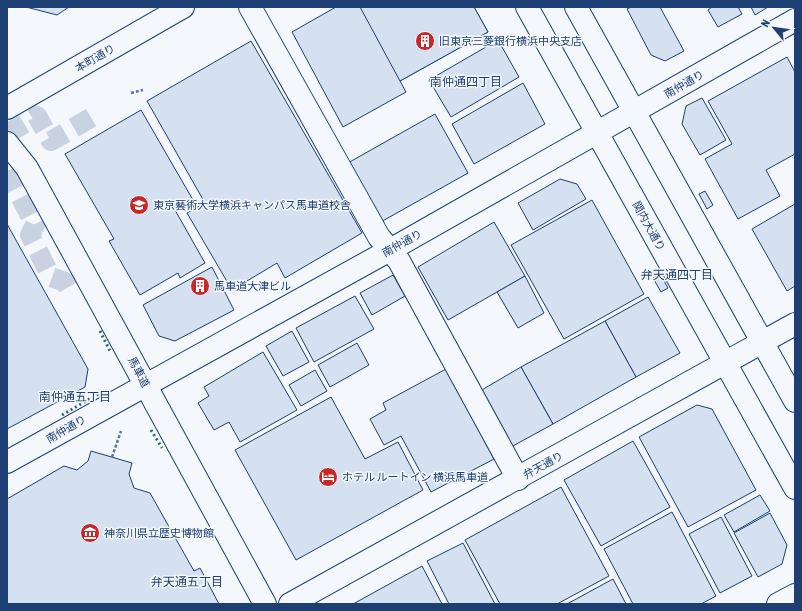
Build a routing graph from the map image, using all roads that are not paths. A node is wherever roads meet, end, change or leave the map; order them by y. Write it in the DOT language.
graph roads {
  1 [pos="183,7"];
  2 [pos="250,7"];
  3 [pos="527,7"];
  4 [pos="576,7"];
  5 [pos="795,20"];
  6 [pos="7,108"];
  7 [pos="634,112"];
  8 [pos="597,132"];
  9 [pos="7,143"];
  10 [pos="390,250"];
  11 [pos="795,324"];
  12 [pos="762,342"];
  13 [pos="725,362"];
  14 [pos="146,386"];
  15 [pos="795,401"];
  16 [pos="7,462"];
  17 [pos="518,479"];
  18 [pos="795,488"];
  19 [pos="795,595"];
  20 [pos="265,604"];
  21 [pos="290,604"];
  22 [pos="778,604"];
  1 -- 6 [label="main road, 本町通り"];
  2 -- 10 [label="main road"];
  3 -- 8 [label="main road, 関内大通り"];
  4 -- 7 [label="main road"];
  5 -- 7 [label="main road, 南仲通り"];
  7 -- 8 [label="main road, 南仲通り"];
  7 -- 12 [label="main road"];
  8 -- 10 [label="main road, 南仲通り"];
  8 -- 13 [label="main road, 関内大通り"];
  9 -- 14 [label="main road, 馬車道"];
  10 -- 14 [label="main road, 南仲通り"];
  10 -- 17 [label="main road"];
  11 -- 12 [label="main road, 弁天通り"];
  12 -- 13 [label="main road, 弁天通り"];
  12 -- 15 [label="main road"];
  13 -- 17 [label="main road, 弁天通り"];
  13 -- 18 [label="main road, 関内大通り"];
  14 -- 16 [label="main road, 南仲通り"];
  14 -- 20 [label="main road, 馬車道"];
  17 -- 21 [label="main road, 弁天通り"];
  19 -- 22 [label="main road"];
}
